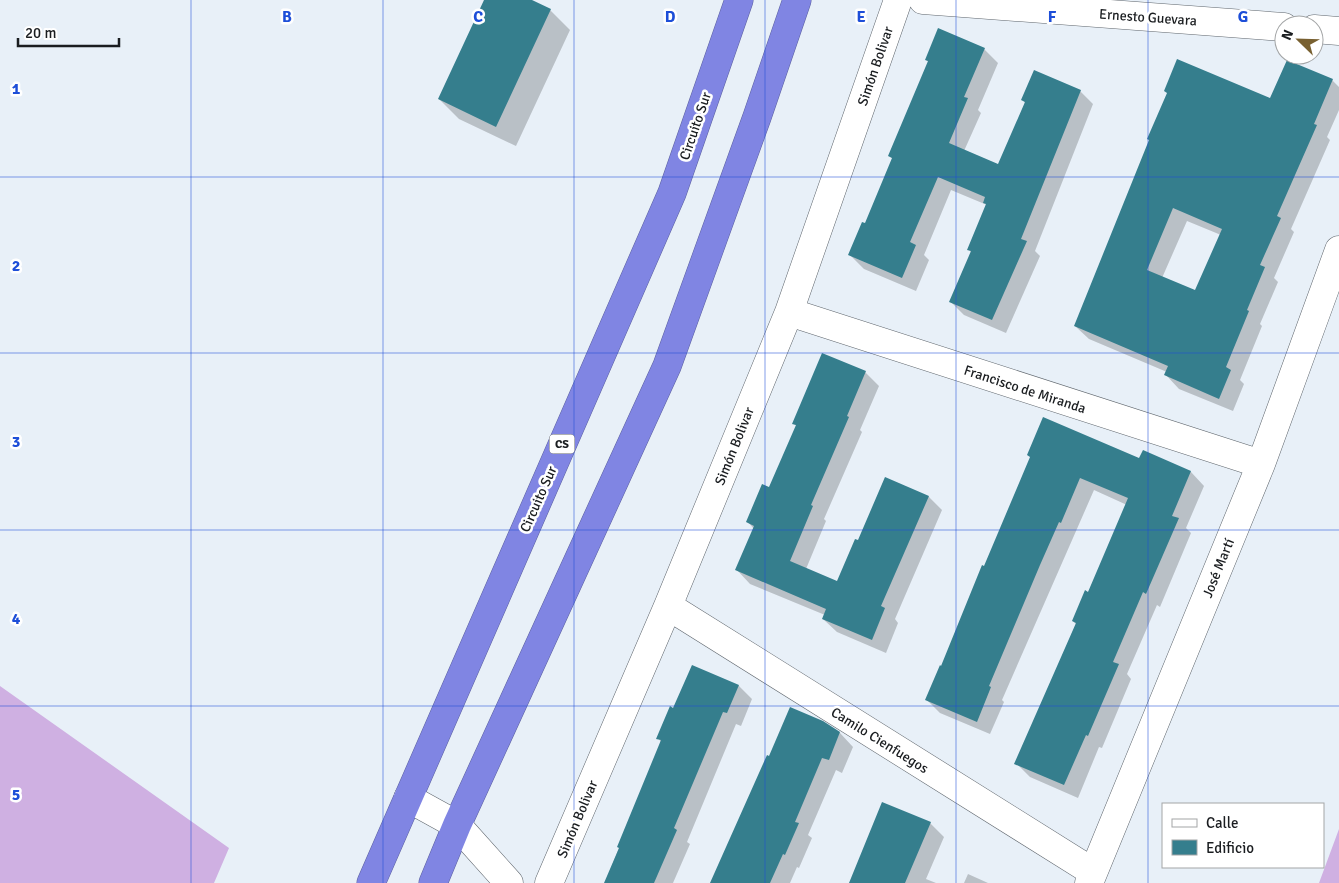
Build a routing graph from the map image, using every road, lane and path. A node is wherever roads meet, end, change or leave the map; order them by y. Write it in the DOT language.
graph roads {
  1 [pos="738,0"];
  2 [pos="797,0"];
  3 [pos="898,0"];
  4 [pos="923,0"];
  5 [pos="1274,26"];
  6 [pos="1324,30"];
  7 [pos="1339,31"];
  8 [pos="1339,250"];
  9 [pos="789,312"];
  10 [pos="1261,464"];
  11 [pos="668,606"];
  12 [pos="408,798"];
  13 [pos="457,825"];
  14 [pos="1091,878"];
  15 [pos="371,883"];
  16 [pos="432,883"];
  17 [pos="509,883"];
  18 [pos="549,883"];
  1 -- 12 [label="highway, Circuito Sur / CS"];
  2 -- 13 [label="highway"];
  3 -- 9 [label="street, Simón Bolivar"];
  4 -- 5 [label="street, Ernesto Guevara"];
  6 -- 7 [label="street"];
  8 -- 10 [label="street, José Martí"];
  9 -- 10 [label="street, Francisco de Miranda"];
  9 -- 11 [label="street, Simón Bolivar"];
  10 -- 14 [label="street, José Martí"];
  11 -- 14 [label="street, Camilo Cienfuegos"];
  11 -- 18 [label="street, Simón Bolivar"];
  12 -- 13 [label="street"];
  12 -- 15 [label="highway, Circuito Sur / CS"];
  13 -- 16 [label="highway"];
  13 -- 17 [label="street"];
}
